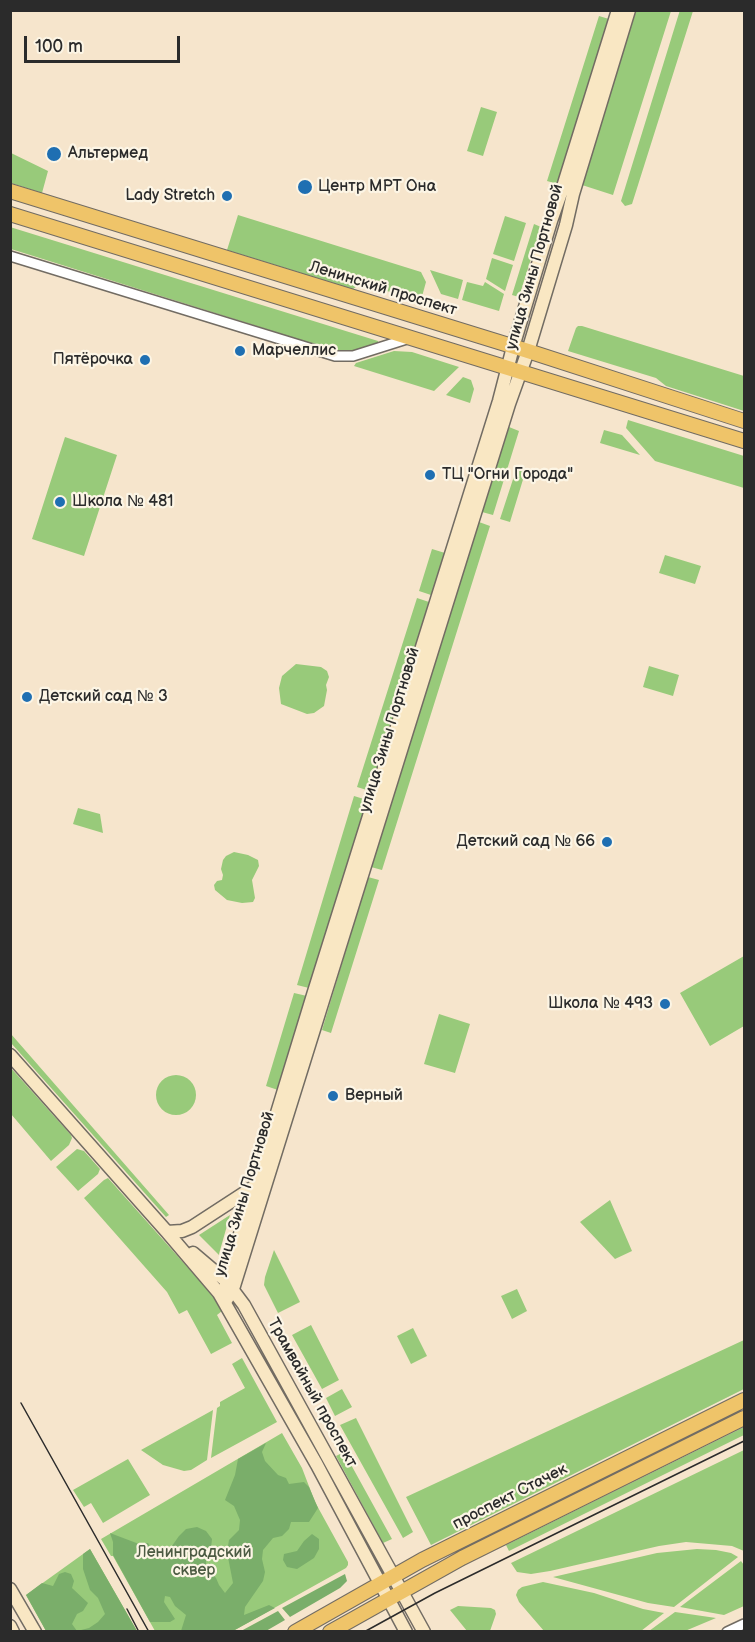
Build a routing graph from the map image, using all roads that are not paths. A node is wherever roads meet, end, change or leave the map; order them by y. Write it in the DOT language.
graph roads {
  1 [pos="618,10"];
  2 [pos="629,10"];
  3 [pos="10,191"];
  4 [pos="10,214"];
  5 [pos="10,255"];
  6 [pos="410,338"];
  7 [pos="513,347"];
  8 [pos="528,351"];
  9 [pos="514,370"];
  10 [pos="744,421"];
  11 [pos="744,441"];
  12 [pos="10,1055"];
  13 [pos="255,1185"];
  14 [pos="167,1232"];
  15 [pos="230,1285"];
  16 [pos="225,1302"];
  17 [pos="744,1400"];
  18 [pos="744,1418"];
  19 [pos="393,1576"];
  20 [pos="380,1583"];
  21 [pos="10,1589"];
  22 [pos="402,1591"];
  23 [pos="388,1599"];
  24 [pos="744,1624"];
  25 [pos="10,1626"];
  26 [pos="14,1632"];
  27 [pos="35,1632"];
  28 [pos="295,1632"];
  29 [pos="330,1632"];
  30 [pos="406,1632"];
  31 [pos="424,1632"];
  32 [pos="727,1632"];
  1 -- 7 [label="main road, улица Зины Портновой"];
  2 -- 8 [label="main road, улица Зины Портновой"];
  3 -- 7 [label="main road, Ленинский проспект"];
  4 -- 6 [label="main road"];
  5 -- 6 [label="street"];
  6 -- 9 [label="main road"];
  7 -- 8 [label="main road, Ленинский проспект"];
  7 -- 9 [label="main road, улица Зины Портновой"];
  8 -- 9 [label="main road, улица Зины Портновой"];
  8 -- 10 [label="main road, Ленинский проспект"];
  9 -- 11 [label="main road"];
  9 -- 13 [label="main road, улица Зины Портновой"];
  9 -- 15 [label="main road, улица Зины Портновой"];
  12 -- 14 [label="main road, Трамвайный проспект"];
  13 -- 14 [label="main road"];
  13 -- 15 [label="main road, улица Зины Портновой"];
  14 -- 15 [label="main road, Трамвайный проспект"];
  14 -- 16 [label="main road, Трамвайный проспект"];
  15 -- 16 [label="main road, улица Зины Портновой"];
  15 -- 19 [label="main road, Трамвайный проспект"];
  16 -- 20 [label="main road, Трамвайный проспект"];
  17 -- 19 [label="main road, проспект Стачек"];
  18 -- 22 [label="main road, проспект Стачек"];
  19 -- 20 [label="main road, проспект Стачек"];
  19 -- 22 [label="main road, Трамвайный проспект"];
  20 -- 23 [label="main road, Трамвайный проспект"];
  20 -- 28 [label="main road, проспект Стачек"];
  21 -- 27 [label="main road"];
  22 -- 23 [label="main road, проспект Стачек"];
  22 -- 31 [label="main road, Трамвайный проспект"];
  23 -- 29 [label="main road, проспект Стачек"];
  23 -- 30 [label="main road, Трамвайный проспект"];
  24 -- 32 [label="street"];
  25 -- 26 [label="main road"];
}
